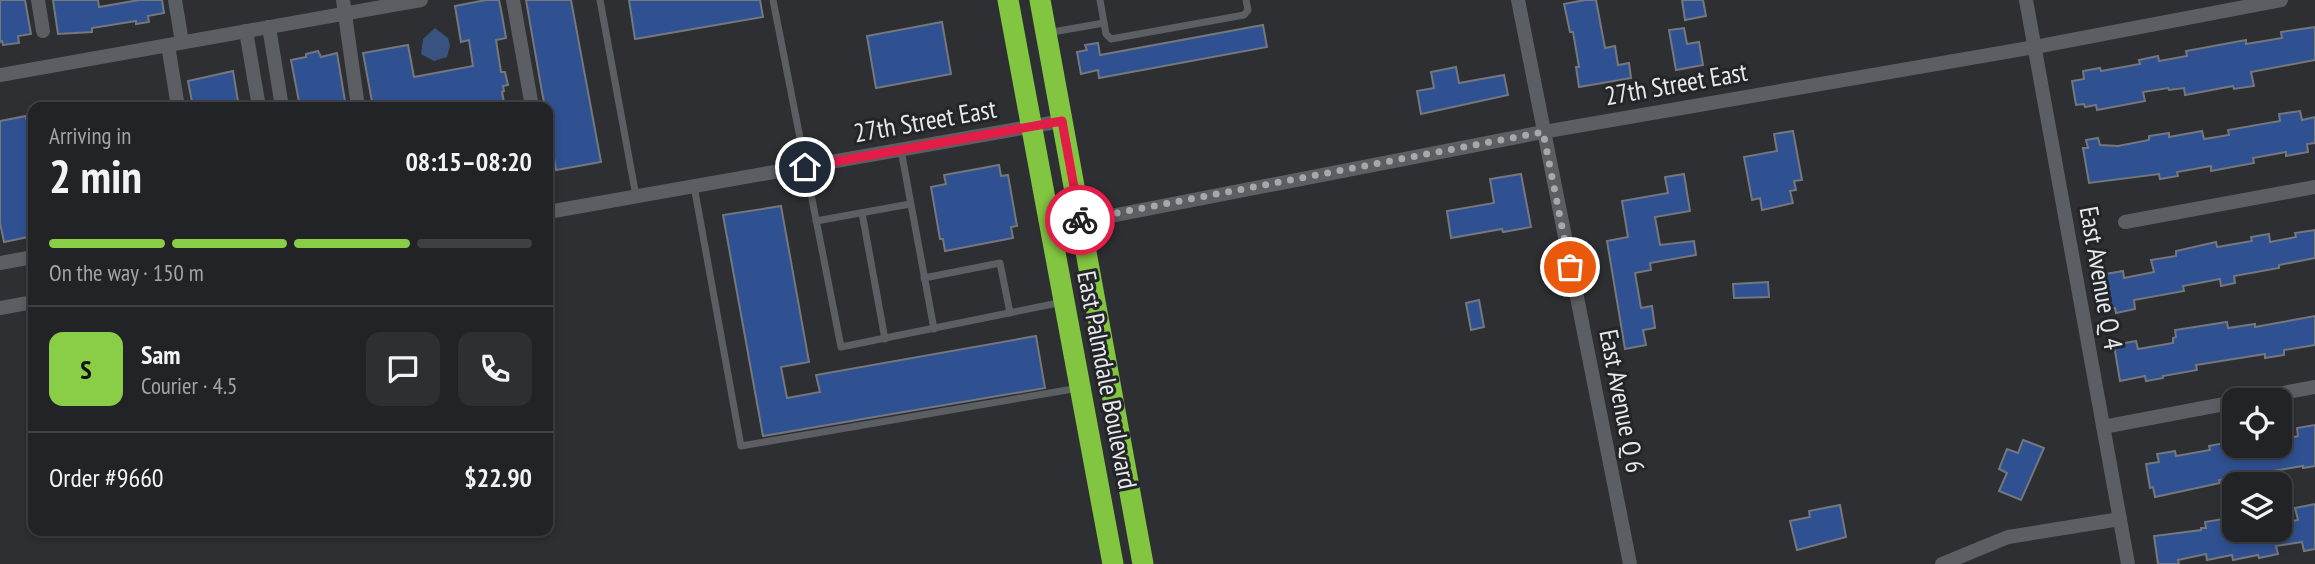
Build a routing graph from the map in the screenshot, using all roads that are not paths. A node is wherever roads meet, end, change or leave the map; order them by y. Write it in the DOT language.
graph roads {
  1 [pos="37,0"];
  2 [pos="175,0"];
  3 [pos="421,0"];
  4 [pos="513,0"];
  5 [pos="600,0"];
  6 [pos="773,0"];
  7 [pos="1008,0"];
  8 [pos="1040,0"];
  9 [pos="1100,0"];
  10 [pos="1246,0"];
  11 [pos="1518,0"];
  12 [pos="2026,0"];
  13 [pos="2281,0"];
  14 [pos="343,7"];
  15 [pos="1104,23"];
  16 [pos="269,27"];
  17 [pos="43,31"];
  18 [pos="247,31"];
  19 [pos="1046,33"];
  20 [pos="175,44"];
  21 [pos="2035,47"];
  22 [pos="0,75"];
  23 [pos="178,102"];
  24 [pos="259,102"];
  25 [pos="281,102"];
  26 [pos="357,102"];
  27 [pos="531,102"];
  28 [pos="1062,121"];
  29 [pos="1032,127"];
  30 [pos="1543,132"];
  31 [pos="901,150"];
  32 [pos="805,167"];
  33 [pos="694,186"];
  34 [pos="2315,187"];
  35 [pos="636,197"];
  36 [pos="911,204"];
  37 [pos="553,211"];
  38 [pos="862,212"];
  39 [pos="816,221"];
  40 [pos="1080,222"];
  41 [pos="2125,222"];
  42 [pos="28,258"];
  43 [pos="0,263"];
  44 [pos="924,278"];
  45 [pos="1064,302"];
  46 [pos="28,303"];
  47 [pos="0,308"];
  48 [pos="1010,313"];
  49 [pos="934,329"];
  50 [pos="885,339"];
  51 [pos="1080,387"];
  52 [pos="2315,387"];
  53 [pos="2292,391"];
  54 [pos="2222,404"];
  55 [pos="2103,426"];
  56 [pos="2120,519"];
  57 [pos="1113,564"];
  58 [pos="1143,564"];
  59 [pos="1630,564"];
  60 [pos="1942,564"];
  61 [pos="2127,564"];
  1 -- 17 [label="street"];
  2 -- 20 [label="street"];
  3 -- 14 [label="street"];
  4 -- 27 [label="street"];
  5 -- 35 [label="lane"];
  6 -- 32 [label="lane"];
  7 -- 29 [label="highway, East Palmdale Boulevard"];
  8 -- 19 [label="highway, East Palmdale Boulevard"];
  9 -- 15 [label="lane"];
  10 -- 15 [label="lane"];
  11 -- 30 [label="street, East Avenue Q 6"];
  12 -- 21 [label="street, East Avenue Q 4"];
  13 -- 21 [label="street, 27th Street East"];
  14 -- 16 [label="street"];
  14 -- 26 [label="street"];
  15 -- 19 [label="lane"];
  16 -- 18 [label="street"];
  16 -- 25 [label="street"];
  18 -- 20 [label="street"];
  18 -- 24 [label="street"];
  19 -- 28 [label="highway, East Palmdale Boulevard"];
  20 -- 22 [label="street"];
  20 -- 23 [label="street"];
  21 -- 30 [label="street, 27th Street East"];
  21 -- 55 [label="street, East Avenue Q 4"];
  28 -- 29 [label="street, 27th Street East"];
  28 -- 40 [label="highway, East Palmdale Boulevard"];
  29 -- 31 [label="street, 27th Street East"];
  29 -- 45 [label="highway, East Palmdale Boulevard"];
  30 -- 40 [label="street, 27th Street East"];
  30 -- 59 [label="street, East Avenue Q 6"];
  31 -- 32 [label="street, 27th Street East"];
  31 -- 36 [label="lane"];
  32 -- 33 [label="street, 27th Street East"];
  32 -- 39 [label="lane"];
  33 -- 35 [label="street, 27th Street East"];
  33 -- 51 [label="lane"];
  34 -- 41 [label="street"];
  35 -- 37 [label="street, 27th Street East"];
  36 -- 38 [label="lane"];
  36 -- 44 [label="lane"];
  38 -- 39 [label="lane"];
  38 -- 50 [label="lane"];
  39 -- 50 [label="lane"];
  40 -- 58 [label="highway, East Palmdale Boulevard"];
  42 -- 43 [label="street"];
  44 -- 48 [label="lane"];
  44 -- 49 [label="lane"];
  45 -- 48 [label="lane"];
  45 -- 51 [label="highway, East Palmdale Boulevard"];
  46 -- 47 [label="street"];
  48 -- 49 [label="lane"];
  49 -- 50 [label="lane"];
  51 -- 57 [label="highway, East Palmdale Boulevard"];
  52 -- 53 [label="street"];
  54 -- 55 [label="street"];
  55 -- 56 [label="street, East Avenue Q 4"];
  56 -- 60 [label="street"];
  56 -- 61 [label="street, East Avenue Q 4"];
}
